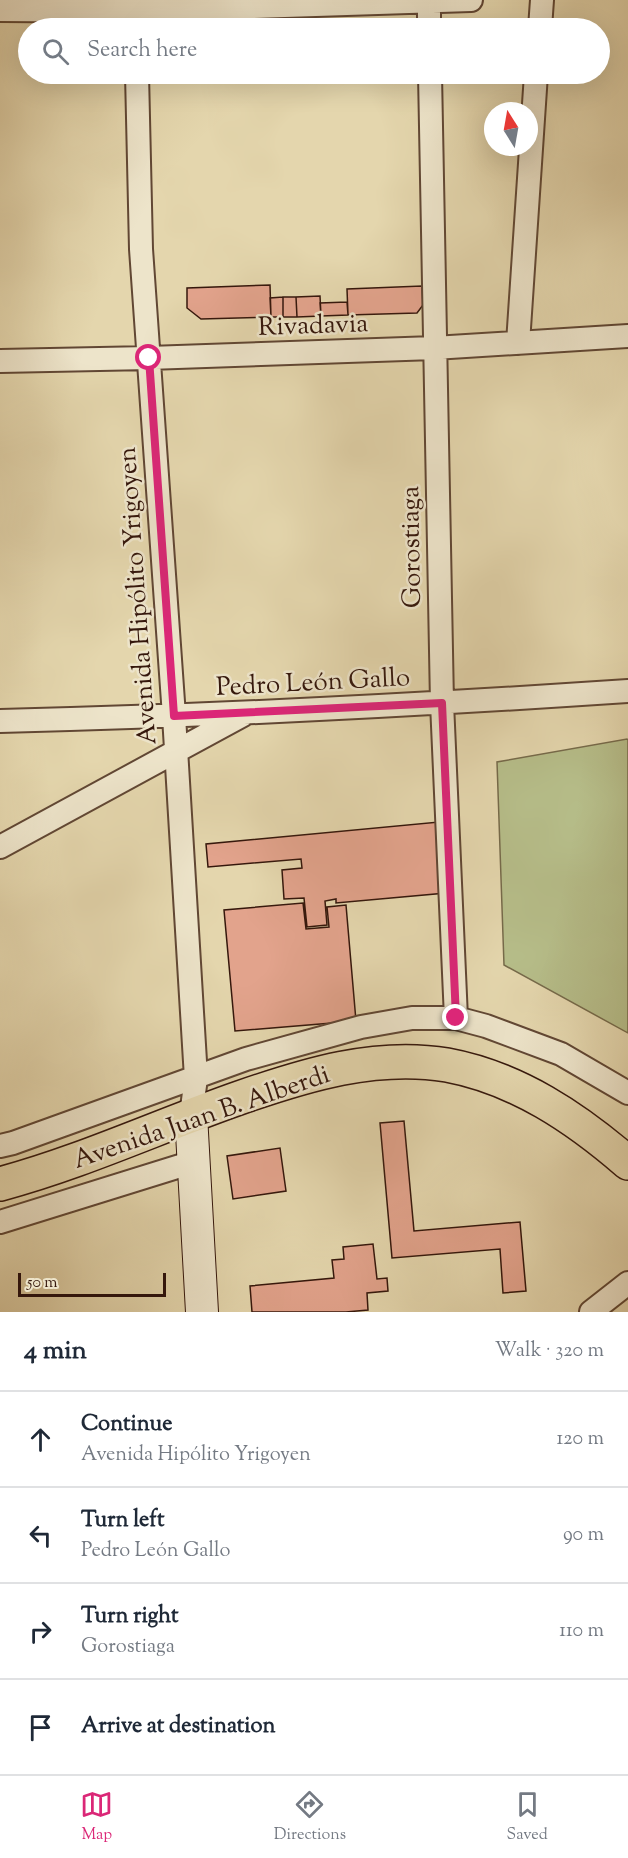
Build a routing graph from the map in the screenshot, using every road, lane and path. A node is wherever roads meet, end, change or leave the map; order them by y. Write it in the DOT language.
graph roads {
  1 [pos="471,0"];
  2 [pos="542,0"];
  3 [pos="429,2"];
  4 [pos="0,10"];
  5 [pos="137,13"];
  6 [pos="429,18"];
  7 [pos="541,18"];
  8 [pos="137,84"];
  9 [pos="430,84"];
  10 [pos="535,84"];
  11 [pos="628,336"];
  12 [pos="518,343"];
  13 [pos="434,348"];
  14 [pos="149,358"];
  15 [pos="0,361"];
  16 [pos="628,691"];
  17 [pos="442,703"];
  18 [pos="247,713"];
  19 [pos="174,716"];
  20 [pos="0,721"];
  21 [pos="175,752"];
  22 [pos="0,847"];
  23 [pos="456,1018"];
  24 [pos="196,1078"];
  25 [pos="628,1093"];
  26 [pos="191,1115"];
  27 [pos="0,1146"];
  28 [pos="193,1162"];
  29 [pos="628,1163"];
  30 [pos="0,1184"];
  31 [pos="0,1221"];
  32 [pos="628,1283"];
  33 [pos="202,1312"];
  34 [pos="591,1312"];
  1 -- 3 [label="street"];
  2 -- 7 [label="street"];
  3 -- 5 [label="street"];
  3 -- 6 [label="street"];
  4 -- 5 [label="street"];
  8 -- 14 [label="street, Avenida Hipólito Yrigoyen"];
  9 -- 13 [label="street, Gorostiaga"];
  10 -- 12 [label="street"];
  11 -- 12 [label="street, Rivadavia"];
  12 -- 13 [label="street, Rivadavia"];
  13 -- 14 [label="street, Rivadavia"];
  13 -- 17 [label="street, Gorostiaga"];
  14 -- 15 [label="street, Rivadavia"];
  14 -- 19 [label="street, Avenida Hipólito Yrigoyen"];
  16 -- 17 [label="street, Pedro León Gallo"];
  17 -- 18 [label="street, Pedro León Gallo"];
  17 -- 23 [label="street, Gorostiaga"];
  18 -- 19 [label="street, Pedro León Gallo"];
  18 -- 21 [label="street"];
  19 -- 20 [label="street, Pedro León Gallo"];
  19 -- 21 [label="street, Avenida Hipólito Yrigoyen"];
  21 -- 22 [label="street"];
  21 -- 24 [label="street, Avenida Hipólito Yrigoyen"];
  23 -- 24 [label="street"];
  23 -- 25 [label="street"];
  24 -- 26 [label="street, Avenida Hipólito Yrigoyen"];
  24 -- 27 [label="street"];
  26 -- 28 [label="street"];
  26 -- 29 [label="highway, Avenida Juan B. Alberdi"];
  26 -- 30 [label="highway, Avenida Juan B. Alberdi"];
  28 -- 31 [label="street"];
  28 -- 33 [label="street"];
  32 -- 34 [label="street"];
}
